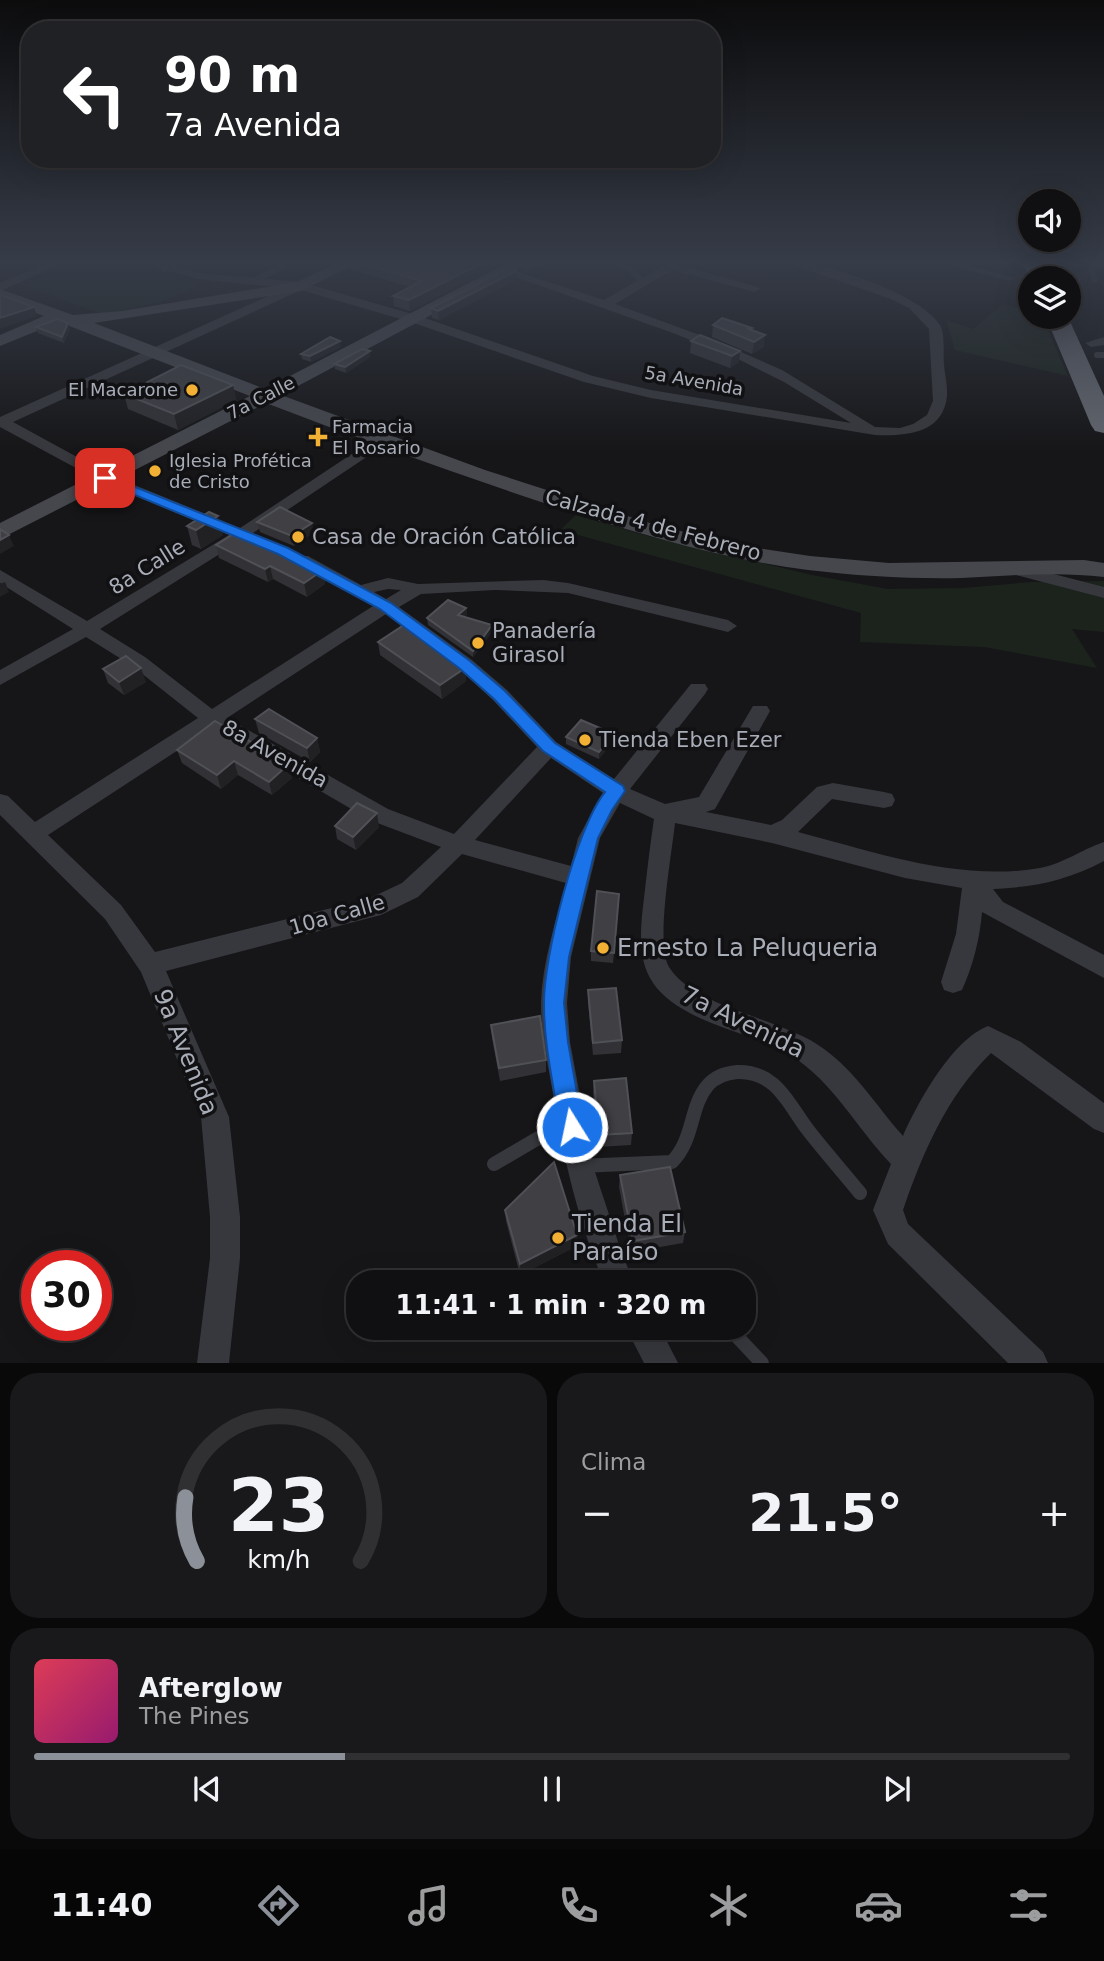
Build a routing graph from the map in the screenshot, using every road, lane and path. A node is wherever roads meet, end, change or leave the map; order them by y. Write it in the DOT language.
graph roads {
  1 [pos="44,326"];
  2 [pos="82,326"];
  3 [pos="104,326"];
  4 [pos="217,326"];
  5 [pos="402,326"];
  6 [pos="434,326"];
  7 [pos="656,326"];
  8 [pos="933,326"];
  9 [pos="1083,326"];
  10 [pos="1062,329"];
  11 [pos="94,331"];
  12 [pos="0,341"];
  13 [pos="1100,353"];
  14 [pos="154,355"];
  15 [pos="265,396"];
  16 [pos="1,422"];
  17 [pos="1104,425"];
  18 [pos="875,431"];
  19 [pos="384,439"];
  20 [pos="105,478"];
  21 [pos="0,532"];
  22 [pos="242,535"];
  23 [pos="1104,553"];
  24 [pos="1057,564"];
  25 [pos="1010,568"];
  26 [pos="1104,570"];
  27 [pos="0,575"];
  28 [pos="417,589"];
  29 [pos="360,592"];
  30 [pos="1104,593"];
  31 [pos="386,606"];
  32 [pos="728,626"];
  33 [pos="88,630"];
  34 [pos="0,678"];
  35 [pos="698,689"];
  36 [pos="760,711"];
  37 [pos="211,718"];
  38 [pos="549,747"];
  39 [pos="617,791"];
  40 [pos="884,800"];
  41 [pos="0,802"];
  42 [pos="658,812"];
  43 [pos="33,834"];
  44 [pos="772,834"];
  45 [pos="457,844"];
  46 [pos="1104,851"];
  47 [pos="578,877"];
  48 [pos="975,881"];
  49 [pos="150,964"];
  50 [pos="1104,967"];
  51 [pos="953,982"];
  52 [pos="1104,1120"];
  53 [pos="572,1127"];
  54 [pos="906,1159"];
  55 [pos="494,1164"];
  56 [pos="579,1166"];
  57 [pos="860,1193"];
  58 [pos="614,1270"];
  59 [pos="649,1340"];
  60 [pos="740,1340"];
  61 [pos="213,1363"];
  62 [pos="662,1363"];
  63 [pos="762,1363"];
  64 [pos="1032,1363"];
  1 -- 12 [label="street"];
  2 -- 11 [label="street"];
  3 -- 11 [label="street"];
  4 -- 14 [label="street"];
  5 -- 15 [label="street, 7a Calle"];
  6 -- 18 [label="street, 5a Avenida"];
  7 -- 18 [label="street"];
  8 -- 18 [label="street"];
  9 -- 13 [label="highway"];
  10 -- 17 [label="highway"];
  11 -- 14 [label="street"];
  14 -- 15 [label="street"];
  14 -- 16 [label="street"];
  15 -- 19 [label="street, Calzada 4 de Febrero"];
  15 -- 20 [label="street, 7a Calle"];
  16 -- 20 [label="street"];
  19 -- 22 [label="street, 8a Calle"];
  19 -- 25 [label="street, Calzada 4 de Febrero"];
  20 -- 21 [label="street, 7a Calle"];
  20 -- 22 [label="street"];
  22 -- 29 [label="street"];
  22 -- 33 [label="street, 8a Calle"];
  23 -- 24 [label="street, Calzada 4 de Febrero"];
  24 -- 25 [label="street, Calzada 4 de Febrero"];
  24 -- 26 [label="street, Calzada 4 de Febrero"];
  25 -- 30 [label="street"];
  27 -- 33 [label="street, 8a Avenida"];
  28 -- 29 [label="street"];
  28 -- 31 [label="street"];
  28 -- 32 [label="street"];
  29 -- 31 [label="street"];
  31 -- 37 [label="street"];
  31 -- 38 [label="street"];
  33 -- 34 [label="street, 8a Calle"];
  33 -- 37 [label="street, 8a Avenida"];
  35 -- 39 [label="street"];
  36 -- 42 [label="street"];
  37 -- 43 [label="street"];
  37 -- 45 [label="street, 8a Avenida"];
  38 -- 39 [label="street"];
  38 -- 45 [label="street, 10a Calle"];
  39 -- 42 [label="street"];
  39 -- 47 [label="street"];
  40 -- 44 [label="street"];
  41 -- 43 [label="street, 9a Avenida"];
  42 -- 44 [label="street"];
  42 -- 54 [label="street, 7a Avenida"];
  43 -- 49 [label="street, 9a Avenida"];
  44 -- 48 [label="street"];
  45 -- 47 [label="street, 8a Avenida"];
  45 -- 49 [label="street, 10a Calle"];
  46 -- 48 [label="street"];
  47 -- 53 [label="street"];
  48 -- 50 [label="street"];
  48 -- 51 [label="street"];
  49 -- 61 [label="street, 9a Avenida"];
  52 -- 54 [label="street"];
  53 -- 55 [label="lane"];
  53 -- 56 [label="street"];
  54 -- 64 [label="street"];
  56 -- 57 [label="lane"];
  56 -- 58 [label="street"];
  59 -- 62 [label="street"];
  60 -- 63 [label="lane"];
}
